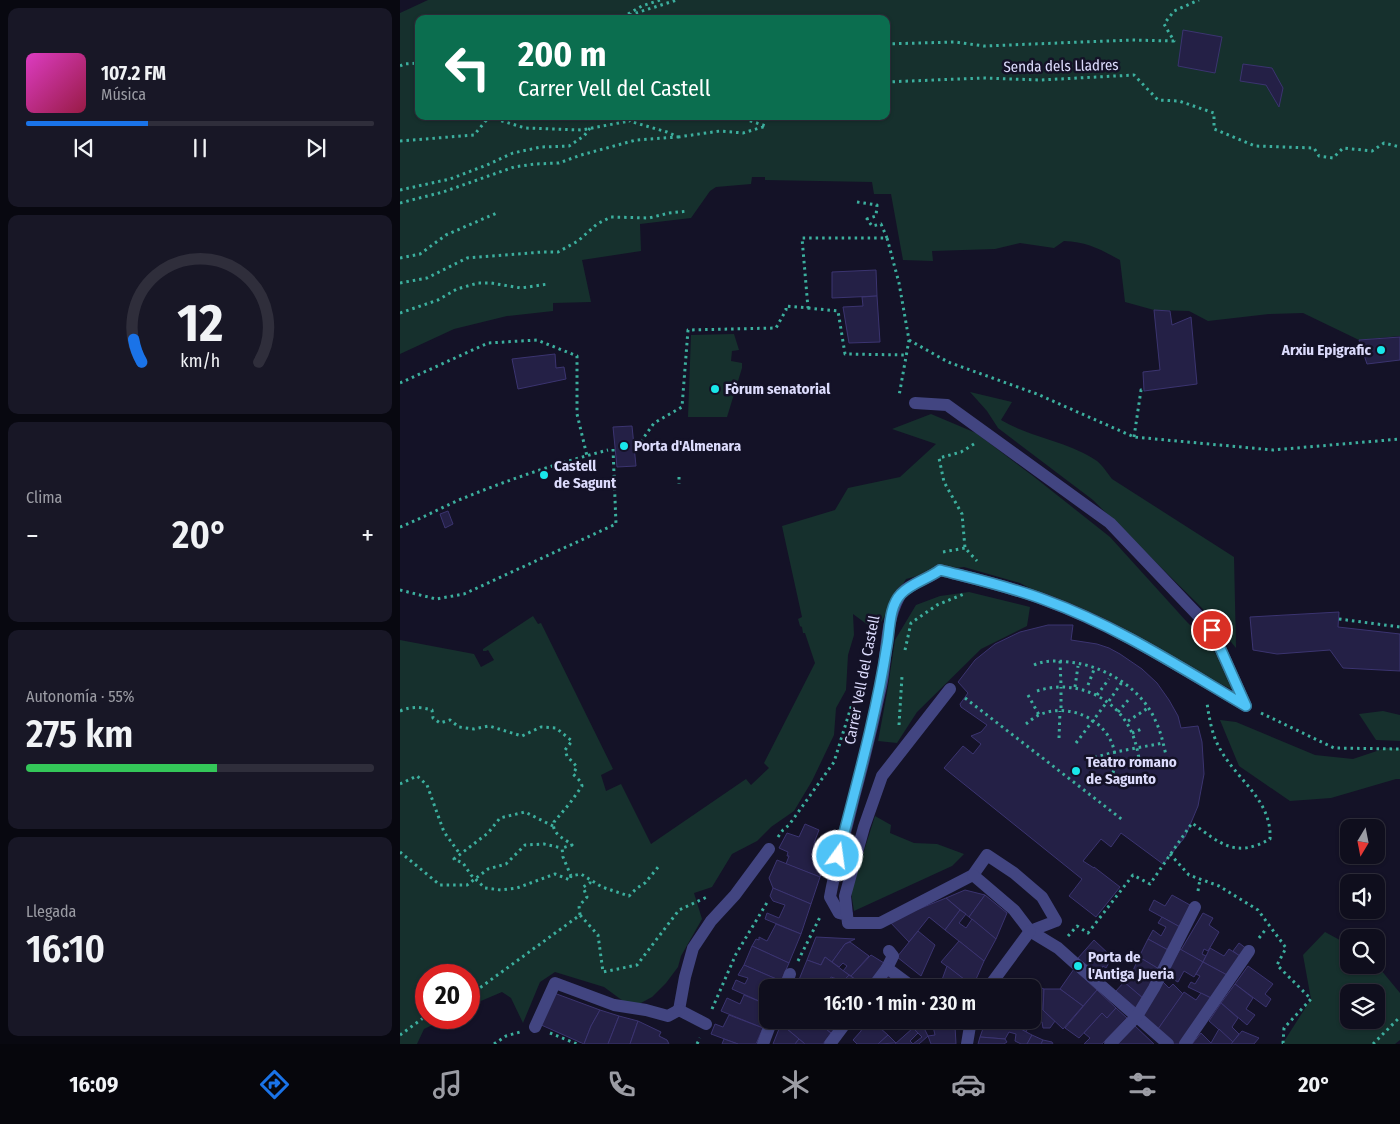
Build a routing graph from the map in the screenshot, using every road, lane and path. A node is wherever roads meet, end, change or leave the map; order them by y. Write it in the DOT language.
graph roads {
  1 [pos="660,0"];
  2 [pos="677,0"];
  3 [pos="1199,0"];
  4 [pos="626,15"];
  5 [pos="628,15"];
  6 [pos="890,44"];
  7 [pos="415,63"];
  8 [pos="400,66"];
  9 [pos="890,82"];
  10 [pos="487,120"];
  11 [pos="499,120"];
  12 [pos="747,120"];
  13 [pos="629,121"];
  14 [pos="590,128"];
  15 [pos="678,136"];
  16 [pos="400,141"];
  17 [pos="1400,147"];
  18 [pos="400,190"];
  19 [pos="400,202"];
  20 [pos="857,202"];
  21 [pos="688,211"];
  22 [pos="499,212"];
  23 [pos="887,238"];
  24 [pos="400,258"];
  25 [pos="400,283"];
  26 [pos="548,284"];
  27 [pos="808,308"];
  28 [pos="400,313"];
  29 [pos="909,340"];
  30 [pos="906,355"];
  31 [pos="400,383"];
  32 [pos="1144,390"];
  33 [pos="915,403"];
  34 [pos="989,435"];
  35 [pos="1134,436"];
  36 [pos="1400,438"];
  37 [pos="637,447"];
  38 [pos="613,449"];
  39 [pos="608,450"];
  40 [pos="587,456"];
  41 [pos="679,477"];
  42 [pos="680,484"];
  43 [pos="400,527"];
  44 [pos="982,581"];
  45 [pos="1000,584"];
  46 [pos="400,590"];
  47 [pos="1339,619"];
  48 [pos="1400,627"];
  49 [pos="905,652"];
  50 [pos="1060,661"];
  51 [pos="1034,665"];
  52 [pos="1078,666"];
  53 [pos="1095,667"];
  54 [pos="866,669"];
  55 [pos="902,671"];
  56 [pos="1109,679"];
  57 [pos="1122,682"];
  58 [pos="1088,685"];
  59 [pos="1060,686"];
  60 [pos="1075,687"];
  61 [pos="950,689"];
  62 [pos="1037,691"];
  63 [pos="1028,696"];
  64 [pos="1097,696"];
  65 [pos="1130,698"];
  66 [pos="1108,701"];
  67 [pos="972,702"];
  68 [pos="1246,706"];
  69 [pos="1148,708"];
  70 [pos="1060,709"];
  71 [pos="400,710"];
  72 [pos="1118,712"];
  73 [pos="1209,714"];
  74 [pos="1039,715"];
  75 [pos="1094,720"];
  76 [pos="1128,721"];
  77 [pos="1026,724"];
  78 [pos="899,728"];
  79 [pos="1144,728"];
  80 [pos="1132,733"];
  81 [pos="1059,738"];
  82 [pos="1076,743"];
  83 [pos="1163,743"];
  84 [pos="1137,747"];
  85 [pos="1400,749"];
  86 [pos="1115,752"];
  87 [pos="1166,755"];
  88 [pos="1088,759"];
  89 [pos="1150,764"];
  90 [pos="400,784"];
  91 [pos="1109,789"];
  92 [pos="1124,821"];
  93 [pos="552,826"];
  94 [pos="562,848"];
  95 [pos="769,849"];
  96 [pos="400,852"];
  97 [pos="460,854"];
  98 [pos="659,866"];
  99 [pos="973,875"];
  100 [pos="572,876"];
  101 [pos="475,879"];
  102 [pos="590,879"];
  103 [pos="717,892"];
  104 [pos="830,897"];
  105 [pos="768,901"];
  106 [pos="1195,907"];
  107 [pos="580,915"];
  108 [pos="847,915"];
  109 [pos="1030,931"];
  110 [pos="1058,948"];
  111 [pos="889,951"];
  112 [pos="1250,951"];
  113 [pos="887,968"];
  114 [pos="790,974"];
  115 [pos="788,979"];
  116 [pos="879,979"];
  117 [pos="902,979"];
  118 [pos="995,979"];
  119 [pos="480,988"];
  120 [pos="679,1010"];
  121 [pos="1137,1016"];
  122 [pos="1400,1017"];
  123 [pos="415,1024"];
  124 [pos="706,1024"];
  125 [pos="535,1027"];
  126 [pos="769,1029"];
  127 [pos="843,1029"];
  128 [pos="967,1029"];
  129 [pos="400,1035"];
  130 [pos="836,1042"];
  131 [pos="494,1044"];
  132 [pos="577,1044"];
  133 [pos="697,1044"];
  134 [pos="763,1044"];
  135 [pos="967,1044"];
  136 [pos="1110,1044"];
  137 [pos="1168,1044"];
  138 [pos="1186,1044"];
  139 [pos="1373,1044"];
  1 -- 4 [label="path"];
  2 -- 5 [label="path"];
  3 -- 6 [label="path"];
  7 -- 8 [label="path"];
  9 -- 17 [label="path, Senda dels Lladres"];
  10 -- 16 [label="path"];
  11 -- 14 [label="path"];
  12 -- 15 [label="path"];
  13 -- 14 [label="path"];
  13 -- 15 [label="path"];
  14 -- 18 [label="path"];
  15 -- 19 [label="path"];
  20 -- 23 [label="path"];
  21 -- 25 [label="path"];
  22 -- 24 [label="path"];
  23 -- 27 [label="path"];
  23 -- 29 [label="path"];
  26 -- 28 [label="path"];
  27 -- 30 [label="path"];
  27 -- 37 [label="path"];
  29 -- 30 [label="path"];
  29 -- 35 [label="path"];
  30 -- 33 [label="path"];
  31 -- 40 [label="path"];
  32 -- 35 [label="path"];
  33 -- 34 [label="street"];
  34 -- 45 [label="path"];
  34 -- 68 [label="street"];
  35 -- 36 [label="path"];
  38 -- 46 [label="path"];
  39 -- 40 [label="path"];
  40 -- 43 [label="path"];
  41 -- 42 [label="path"];
  44 -- 45 [label="street, Carrer Vell del Castell"];
  44 -- 49 [label="path"];
  44 -- 104 [label="street, Carrer Vell del Castell"];
  45 -- 68 [label="street, Carrer Vell del Castell"];
  47 -- 48 [label="path"];
  50 -- 51 [label="path"];
  50 -- 53 [label="path"];
  50 -- 59 [label="path"];
  52 -- 60 [label="path"];
  53 -- 57 [label="path"];
  53 -- 58 [label="path"];
  54 -- 95 [label="path"];
  55 -- 78 [label="path"];
  56 -- 64 [label="path"];
  57 -- 66 [label="path"];
  57 -- 69 [label="path"];
  59 -- 60 [label="path"];
  59 -- 62 [label="path"];
  59 -- 70 [label="path"];
  60 -- 64 [label="path"];
  61 -- 108 [label="street"];
  63 -- 74 [label="path"];
  64 -- 66 [label="path"];
  65 -- 72 [label="path"];
  66 -- 72 [label="path"];
  66 -- 75 [label="path"];
  67 -- 92 [label="path"];
  68 -- 85 [label="path"];
  69 -- 76 [label="path"];
  69 -- 83 [label="path"];
  70 -- 74 [label="path"];
  70 -- 75 [label="path"];
  70 -- 81 [label="path"];
  71 -- 93 [label="path"];
  72 -- 80 [label="path"];
  73 -- 110 [label="path"];
  74 -- 77 [label="path"];
  75 -- 82 [label="path"];
  75 -- 86 [label="path"];
  79 -- 80 [label="path"];
  80 -- 84 [label="path"];
  83 -- 84 [label="path"];
  83 -- 87 [label="path"];
  84 -- 86 [label="path"];
  84 -- 89 [label="path"];
  86 -- 88 [label="path"];
  86 -- 91 [label="path"];
  90 -- 97 [label="path"];
  93 -- 94 [label="path"];
  93 -- 97 [label="path"];
  94 -- 100 [label="path"];
  94 -- 101 [label="path"];
  95 -- 120 [label="street"];
  96 -- 101 [label="path"];
  97 -- 101 [label="path"];
  98 -- 102 [label="path"];
  99 -- 108 [label="street"];
  99 -- 109 [label="street"];
  99 -- 109 [label="street"];
  100 -- 101 [label="path"];
  100 -- 102 [label="path"];
  102 -- 107 [label="path"];
  103 -- 107 [label="path"];
  104 -- 108 [label="street"];
  104 -- 114 [label="path"];
  105 -- 124 [label="path"];
  106 -- 121 [label="street"];
  107 -- 119 [label="path"];
  109 -- 110 [label="street"];
  109 -- 118 [label="street"];
  110 -- 121 [label="street"];
  111 -- 113 [label="street"];
  112 -- 138 [label="street"];
  113 -- 116 [label="street"];
  113 -- 117 [label="street"];
  114 -- 115 [label="street"];
  120 -- 124 [label="street"];
  120 -- 125 [label="street"];
  121 -- 136 [label="street"];
  121 -- 137 [label="street"];
  122 -- 139 [label="path"];
  123 -- 129 [label="path"];
  124 -- 133 [label="path"];
  125 -- 131 [label="path"];
  125 -- 132 [label="path"];
  126 -- 134 [label="street"];
  127 -- 130 [label="street"];
  128 -- 135 [label="street"];
}
